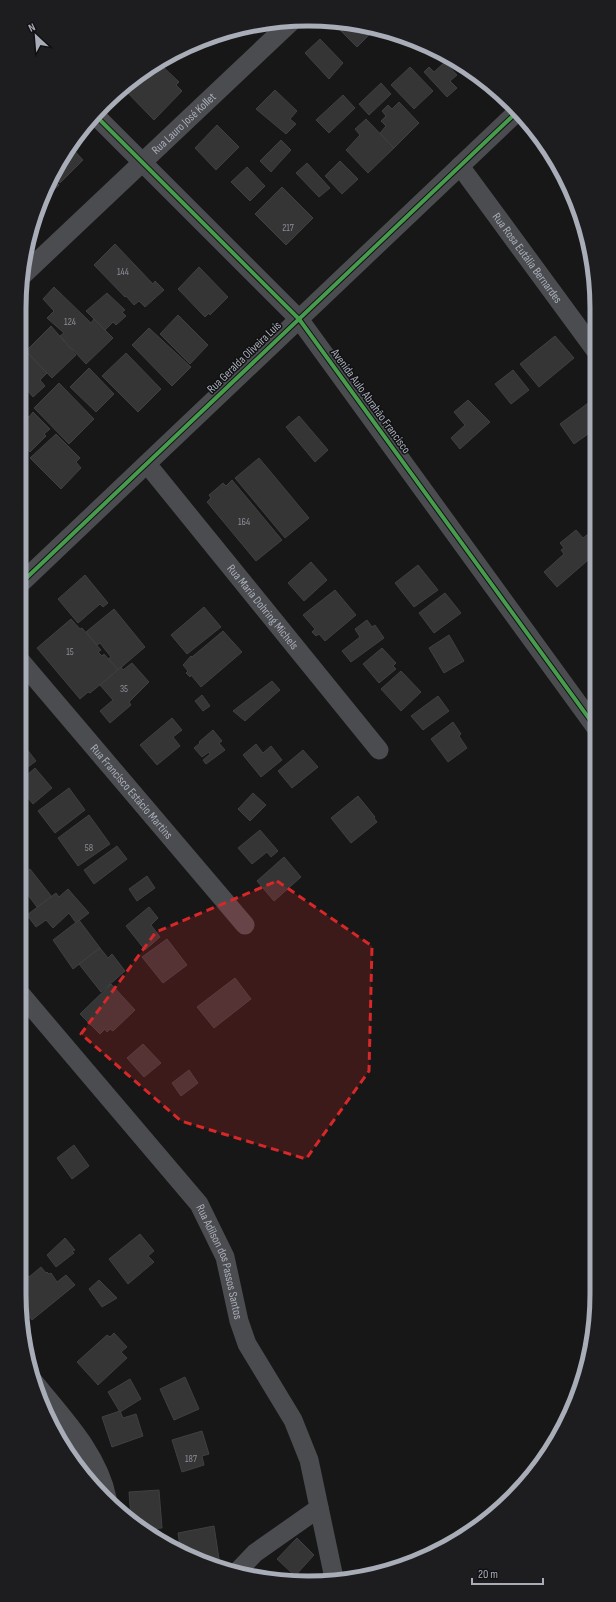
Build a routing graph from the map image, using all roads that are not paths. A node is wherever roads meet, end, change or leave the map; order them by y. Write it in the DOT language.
graph roads {
  1 [pos="285,27"];
  2 [pos="513,115"];
  3 [pos="99,119"];
  4 [pos="142,162"];
  5 [pos="460,166"];
  6 [pos="28,270"];
  7 [pos="299,319"];
  8 [pos="590,343"];
  9 [pos="147,464"];
  10 [pos="26,578"];
  11 [pos="26,667"];
  12 [pos="590,720"];
  13 [pos="379,750"];
  14 [pos="245,925"];
  15 [pos="26,1000"];
  16 [pos="45,1395"];
  17 [pos="103,1487"];
  18 [pos="318,1508"];
  19 [pos="241,1568"];
  20 [pos="333,1575"];
  1 -- 4 [label="street, Rua Lauro José Kollet"];
  2 -- 5 [label="street, Rua Geralda Oliveira Luís"];
  3 -- 4 [label="street, Avenida Aulo Abrahão Francisco"];
  4 -- 6 [label="street, Rua Lauro José Kollet"];
  4 -- 7 [label="street, Avenida Aulo Abrahão Francisco"];
  5 -- 7 [label="street, Rua Geralda Oliveira Luís"];
  5 -- 8 [label="street, Rua Rosa Eutália Bernardes"];
  7 -- 9 [label="street, Rua Geralda Oliveira Luís"];
  7 -- 12 [label="street, Avenida Aulo Abrahão Francisco"];
  9 -- 10 [label="street, Rua Geralda Oliveira Luís"];
  9 -- 13 [label="street, Rua Maria Dohring Michels"];
  11 -- 14 [label="street, Rua Francisco Estácio Martins"];
  15 -- 18 [label="street, Rua Adilson dos Passos Santos"];
  16 -- 17 [label="street"];
  18 -- 19 [label="street"];
  18 -- 20 [label="street, Rua Adilson dos Passos Santos"];
}
